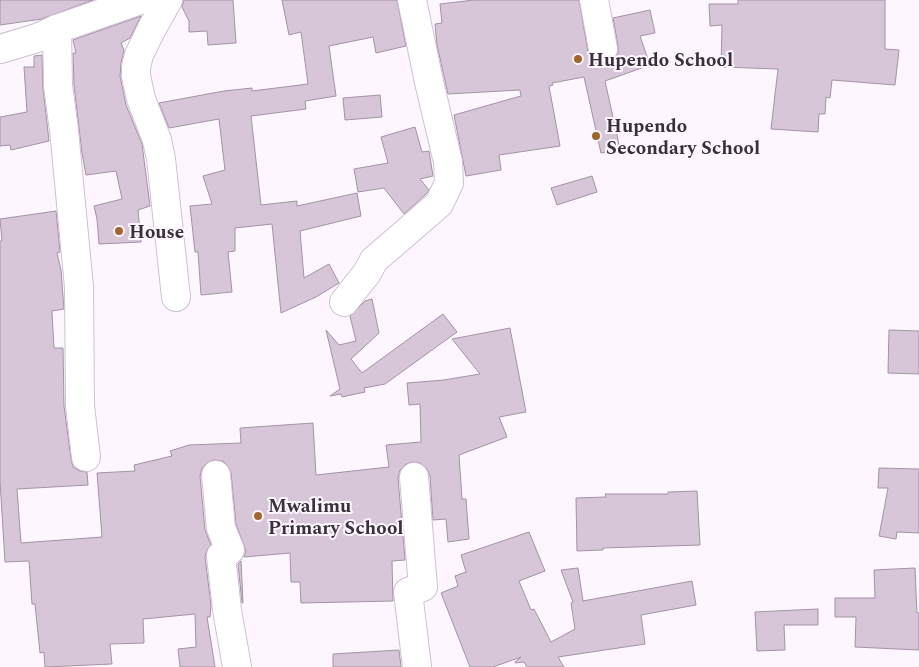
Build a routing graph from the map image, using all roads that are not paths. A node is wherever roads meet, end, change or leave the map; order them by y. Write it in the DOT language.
graph roads {
  1 [pos="140,0"];
  2 [pos="168,0"];
  3 [pos="412,0"];
  4 [pos="594,0"];
  5 [pos="57,29"];
  6 [pos="0,49"];
  7 [pos="603,49"];
  8 [pos="176,298"];
  9 [pos="344,302"];
  10 [pos="86,457"];
  11 [pos="216,476"];
  12 [pos="414,477"];
  13 [pos="237,667"];
  14 [pos="417,667"];
  1 -- 5 [label="street"];
  2 -- 8 [label="street"];
  3 -- 9 [label="street"];
  4 -- 7 [label="street"];
  5 -- 6 [label="street"];
  5 -- 10 [label="street"];
  11 -- 13 [label="street"];
  12 -- 14 [label="street"];
}
